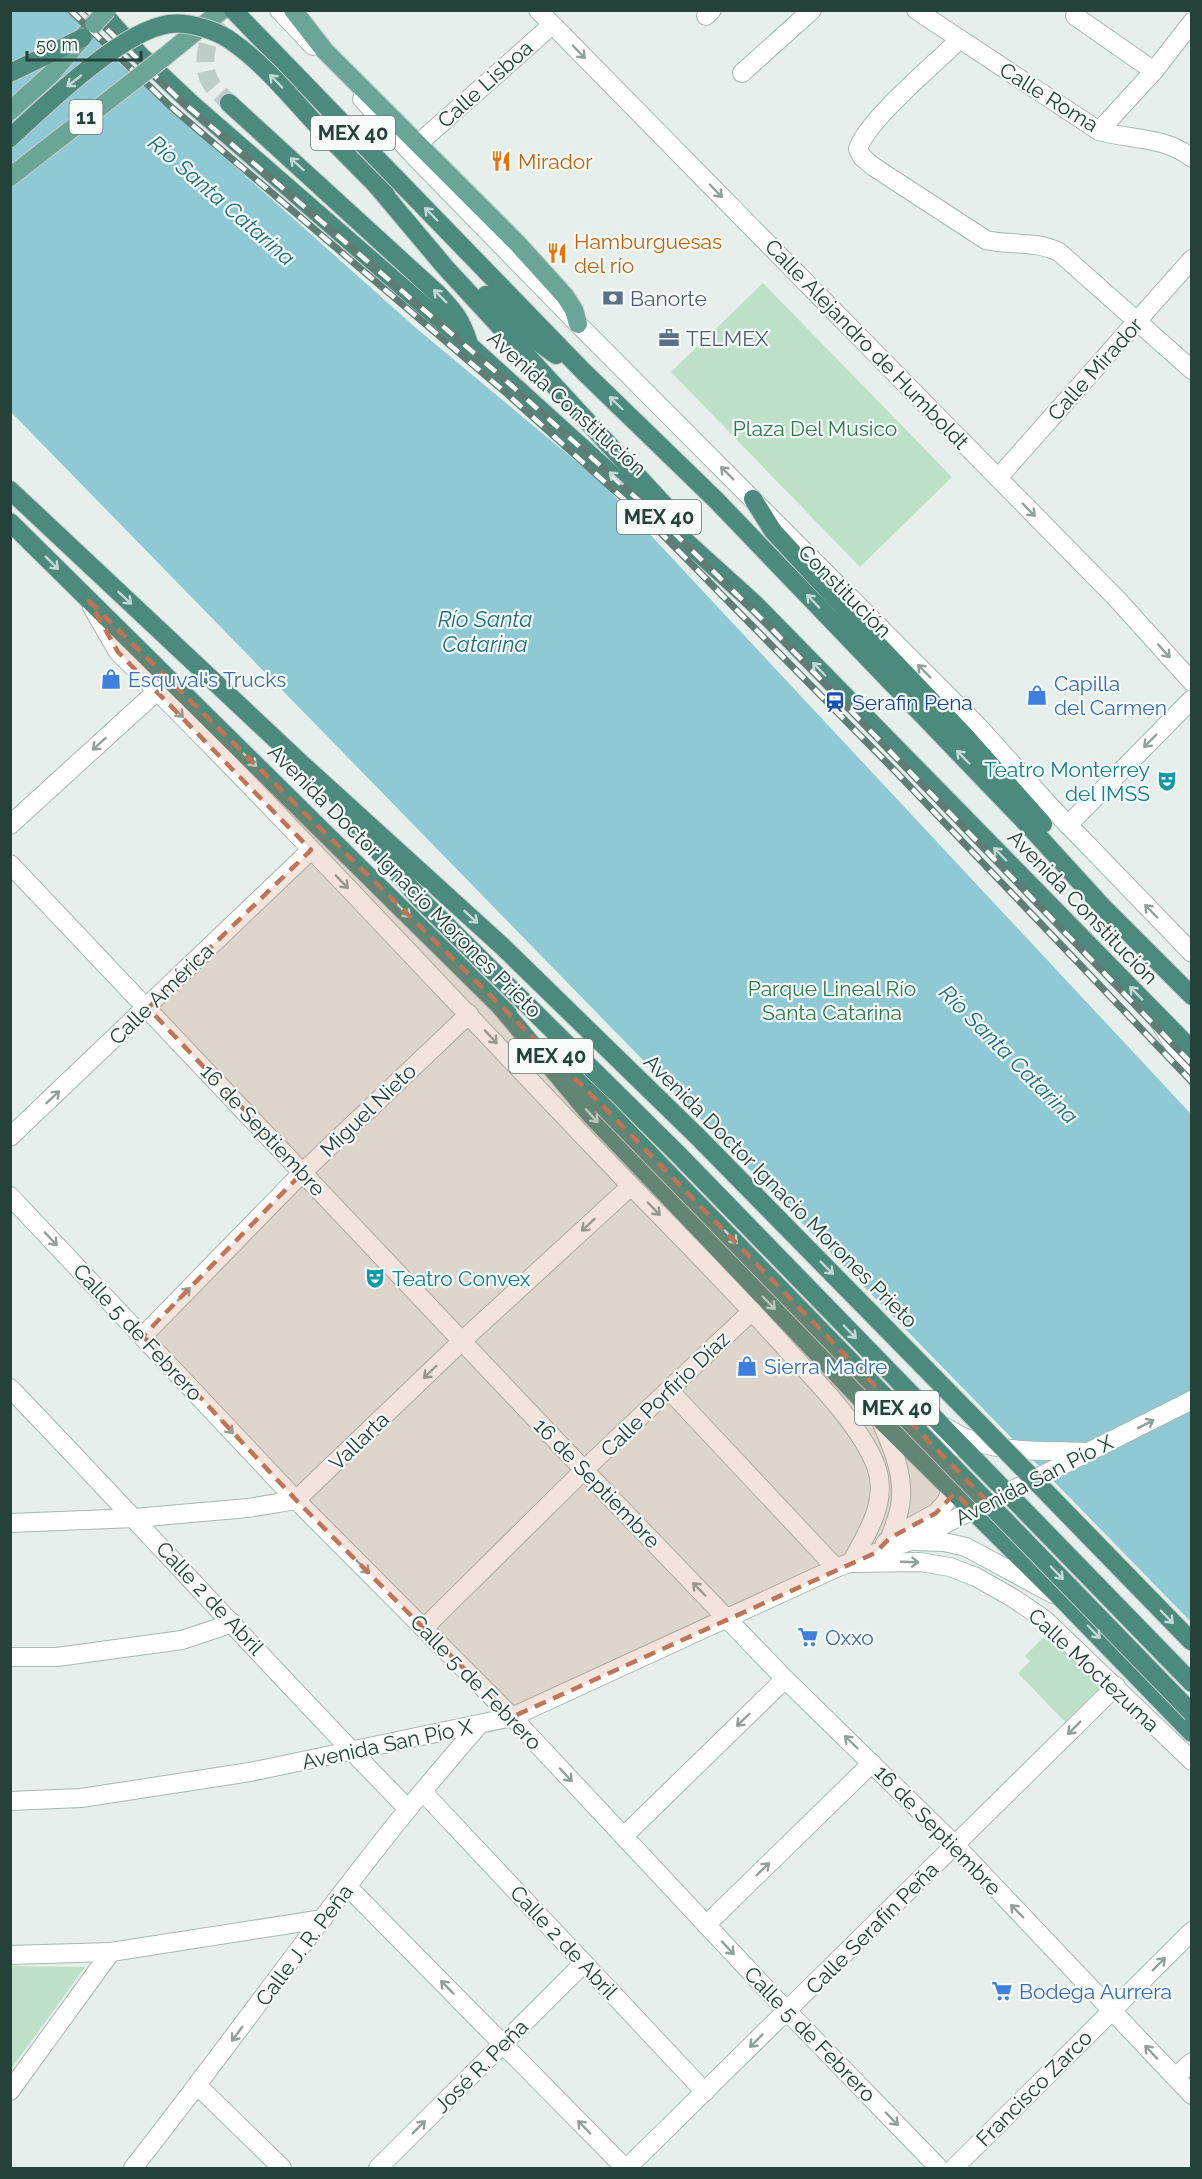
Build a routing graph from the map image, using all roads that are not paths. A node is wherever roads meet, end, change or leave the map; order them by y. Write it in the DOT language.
graph roads {
  1 [pos="107,10"];
  2 [pos="222,10"];
  3 [pos="233,10"];
  4 [pos="279,10"];
  5 [pos="293,10"];
  6 [pos="538,10"];
  7 [pos="813,10"];
  8 [pos="916,10"];
  9 [pos="98,15"];
  10 [pos="1075,16"];
  11 [pos="1191,22"];
  12 [pos="552,24"];
  13 [pos="82,38"];
  14 [pos="959,40"];
  15 [pos="1154,70"];
  16 [pos="10,73"];
  17 [pos="742,73"];
  18 [pos="229,103"];
  19 [pos="10,111"];
  20 [pos="1099,131"];
  21 [pos="10,138"];
  22 [pos="419,142"];
  23 [pos="1191,158"];
  24 [pos="10,177"];
  25 [pos="377,186"];
  26 [pos="1191,259"];
  27 [pos="1137,321"];
  28 [pos="578,324"];
  29 [pos="470,345"];
  30 [pos="1191,370"];
  31 [pos="583,371"];
  32 [pos="998,478"];
  33 [pos="10,483"];
  34 [pos="10,490"];
  35 [pos="753,500"];
  36 [pos="10,522"];
  37 [pos="52,529"];
  38 [pos="88,601"];
  39 [pos="756,605"];
  40 [pos="1191,682"];
  41 [pos="158,691"];
  42 [pos="1191,699"];
  43 [pos="303,765"];
  44 [pos="10,825"];
  45 [pos="1068,825"];
  46 [pos="311,850"];
  47 [pos="10,864"];
  48 [pos="1102,906"];
  49 [pos="1191,953"];
  50 [pos="1191,996"];
  51 [pos="500,1006"];
  52 [pos="148,1008"];
  53 [pos="1154,1012"];
  54 [pos="469,1014"];
  55 [pos="1191,1050"];
  56 [pos="1191,1068"];
  57 [pos="10,1137"];
  58 [pos="303,1172"];
  59 [pos="631,1186"];
  60 [pos="10,1196"];
  61 [pos="752,1311"];
  62 [pos="143,1336"];
  63 [pos="462,1341"];
  64 [pos="10,1388"];
  65 [pos="670,1391"];
  66 [pos="1191,1400"];
  67 [pos="934,1418"];
  68 [pos="880,1419"];
  69 [pos="1090,1452"];
  70 [pos="584,1470"];
  71 [pos="951,1490"];
  72 [pos="1006,1494"];
  73 [pos="296,1500"];
  74 [pos="973,1511"];
  75 [pos="135,1518"];
  76 [pos="10,1523"];
  77 [pos="993,1530"];
  78 [pos="890,1538"];
  79 [pos="911,1541"];
  80 [pos="1063,1551"];
  81 [pos="875,1552"];
  82 [pos="843,1566"];
  83 [pos="1064,1601"];
  84 [pos="728,1619"];
  85 [pos="233,1623"];
  86 [pos="424,1628"];
  87 [pos="1191,1642"];
  88 [pos="10,1657"];
  89 [pos="785,1679"];
  90 [pos="1191,1683"];
  91 [pos="1116,1686"];
  92 [pos="1191,1713"];
  93 [pos="512,1717"];
  94 [pos="479,1725"];
  95 [pos="1191,1733"];
  96 [pos="351,1750"];
  97 [pos="1191,1761"];
  98 [pos="872,1762"];
  99 [pos="423,1792"];
  100 [pos="10,1801"];
  101 [pos="408,1809"];
  102 [pos="624,1836"];
  103 [pos="955,1845"];
  104 [pos="348,1887"];
  105 [pos="323,1918"];
  106 [pos="706,1925"];
  107 [pos="1191,1931"];
  108 [pos="111,1952"];
  109 [pos="10,1955"];
  110 [pos="584,1963"];
  111 [pos="1112,2010"];
  112 [pos="787,2011"];
  113 [pos="503,2043"];
  114 [pos="1191,2062"];
  115 [pos="1175,2077"];
  116 [pos="198,2086"];
  117 [pos="10,2091"];
  118 [pos="705,2092"];
  119 [pos="1191,2095"];
  120 [pos="133,2169"];
  121 [pos="282,2169"];
  122 [pos="378,2169"];
  123 [pos="626,2169"];
  124 [pos="939,2169"];
  125 [pos="954,2169"];
  1 -- 9 [label="main road, 11, bridge"];
  2 -- 24 [label="main road, 11, bridge"];
  31 -- 3 [label="highway, Avenida Constitución / MEX 40, one-way"];
  4 -- 28 [label="street, Constitución"];
  5 -- 22 [label="main road"];
  6 -- 12 [label="street, Calle Alejandro de Humboldt"];
  7 -- 17 [label="street"];
  8 -- 14 [label="street, Calle Roma"];
  9 -- 13 [label="main road, 11"];
  9 -- 29 [label="highway, Avenida Constitución / MEX 40"];
  10 -- 15 [label="street"];
  11 -- 15 [label="street"];
  12 -- 22 [label="street, Calle Lisboa"];
  12 -- 32 [label="street, Calle Alejandro de Humboldt, one-way"];
  13 -- 16 [label="highway"];
  13 -- 19 [label="main road, 11"];
  14 -- 20 [label="street, Calle Roma"];
  14 -- 27 [label="street"];
  15 -- 20 [label="street"];
  29 -- 18 [label="highway, one-way"];
  20 -- 23 [label="street, Calle Roma"];
  25 -- 21 [label="highway, one-way, bridge"];
  22 -- 28 [label="main road"];
  25 -- 31 [label="highway"];
  25 -- 39 [label="highway"];
  26 -- 27 [label="street, Calle Mirador"];
  27 -- 30 [label="street"];
  27 -- 32 [label="street, Calle Mirador"];
  35 -- 28 [label="street, Constitución, one-way"];
  39 -- 29 [label="highway, Avenida Constitución / MEX 40, one-way"];
  48 -- 31 [label="highway, Avenida Constitución / MEX 40, one-way"];
  32 -- 40 [label="street, Calle Alejandro de Humboldt, one-way"];
  33 -- 37 [label="highway"];
  34 -- 37 [label="highway, Avenida Doctor Ignacio Morones Prieto / MEX 40"];
  45 -- 35 [label="street, Constitución, one-way"];
  35 -- 48 [label="highway"];
  36 -- 38 [label="highway, Avenida Doctor Ignacio Morones Prieto / MEX 40, one-way"];
  37 -- 43 [label="highway, Avenida Doctor Ignacio Morones Prieto / MEX 40, one-way"];
  38 -- 41 [label="street"];
  38 -- 51 [label="highway, Avenida Doctor Ignacio Morones Prieto / MEX 40, one-way"];
  53 -- 39 [label="highway, Avenida Constitución / MEX 40, one-way"];
  41 -- 44 [label="street, one-way"];
  41 -- 46 [label="street, one-way"];
  42 -- 45 [label="street, one-way"];
  43 -- 67 [label="highway, MEX 40, one-way"];
  43 -- 87 [label="highway, Avenida Doctor Ignacio Morones Prieto / MEX 40, one-way, bridge"];
  49 -- 45 [label="street, Constitución, one-way"];
  46 -- 52 [label="street, Calle América"];
  46 -- 54 [label="street, one-way"];
  47 -- 52 [label="street, 16 de Septiembre"];
  48 -- 50 [label="highway, Avenida Constitución / MEX 40"];
  51 -- 68 [label="highway, MEX 40, one-way"];
  51 -- 92 [label="highway, Avenida Doctor Ignacio Morones Prieto / MEX 40, one-way, bridge"];
  57 -- 52 [label="street, Calle América, one-way"];
  52 -- 58 [label="street, 16 de Septiembre"];
  53 -- 55 [label="highway, Avenida Constitución / MEX 40"];
  53 -- 56 [label="street"];
  54 -- 58 [label="street, Miguel Nieto"];
  54 -- 59 [label="street, one-way"];
  62 -- 58 [label="street, Miguel Nieto, one-way"];
  58 -- 63 [label="street, 16 de Septiembre"];
  59 -- 61 [label="street, one-way"];
  59 -- 63 [label="street, Vallarta, one-way"];
  60 -- 62 [label="street, Calle 5 de Febrero, one-way"];
  61 -- 65 [label="street, Calle Porfirio Díaz"];
  61 -- 82 [label="street"];
  62 -- 73 [label="street, Calle 5 de Febrero, one-way"];
  63 -- 70 [label="street, 16 de Septiembre"];
  63 -- 73 [label="street, Vallarta, one-way"];
  64 -- 75 [label="street, Calle 2 de Abril"];
  65 -- 70 [label="street, Calle Porfirio Díaz"];
  65 -- 82 [label="street"];
  69 -- 66 [label="street, Avenida San Pío X, one-way"];
  67 -- 69 [label="street, bridge"];
  67 -- 71 [label="street"];
  67 -- 72 [label="highway, MEX 40"];
  68 -- 71 [label="highway, MEX 40"];
  68 -- 78 [label="street"];
  69 -- 72 [label="street, Avenida San Pío X"];
  84 -- 70 [label="street, 16 de Septiembre, one-way"];
  70 -- 86 [label="street, Calle Porfirio Díaz"];
  71 -- 74 [label="highway, MEX 40"];
  71 -- 78 [label="street, Avenida San Pío X"];
  72 -- 74 [label="street, Avenida San Pío X"];
  72 -- 80 [label="highway, MEX 40"];
  73 -- 75 [label="street"];
  73 -- 86 [label="street, Calle 5 de Febrero, one-way"];
  74 -- 77 [label="highway, MEX 40"];
  74 -- 79 [label="street, Avenida San Pío X"];
  75 -- 76 [label="street"];
  75 -- 85 [label="street, Calle 2 de Abril"];
  77 -- 80 [label="highway"];
  77 -- 83 [label="highway, MEX 40"];
  78 -- 81 [label="street, Avenida San Pío X"];
  79 -- 81 [label="street, Avenida San Pío X"];
  79 -- 83 [label="street"];
  80 -- 90 [label="highway, MEX 40"];
  81 -- 82 [label="street, Avenida San Pío X"];
  82 -- 84 [label="street, Avenida San Pío X"];
  82 -- 91 [label="street, Calle Moctezuma, one-way"];
  83 -- 95 [label="highway, MEX 40, one-way"];
  84 -- 89 [label="street, 16 de Septiembre"];
  84 -- 93 [label="street, Avenida San Pío X"];
  85 -- 88 [label="street"];
  85 -- 96 [label="street, Calle 2 de Abril"];
  86 -- 93 [label="street, Calle 5 de Febrero"];
  98 -- 89 [label="street, 16 de Septiembre, one-way"];
  89 -- 102 [label="street, one-way"];
  91 -- 97 [label="street, Calle Moctezuma"];
  91 -- 103 [label="street, Calle Serafín Peña, one-way"];
  93 -- 94 [label="street, Avenida San Pío X"];
  93 -- 102 [label="street, Calle 5 de Febrero, one-way"];
  94 -- 96 [label="street, Avenida San Pío X"];
  94 -- 99 [label="street, Calle J. R. Peña"];
  96 -- 100 [label="street, Avenida San Pío X"];
  96 -- 101 [label="street, Calle 2 de Abril"];
  98 -- 103 [label="street, 16 de Septiembre"];
  106 -- 98 [label="street, one-way"];
  99 -- 101 [label="street, Calle J. R. Peña"];
  99 -- 110 [label="street, Calle 2 de Abril"];
  101 -- 104 [label="street, Calle J. R. Peña"];
  102 -- 106 [label="street, Calle 5 de Febrero"];
  111 -- 103 [label="street, 16 de Septiembre, one-way"];
  103 -- 112 [label="street, Calle Serafín Peña"];
  104 -- 105 [label="street, Calle J. R. Peña"];
  113 -- 104 [label="street, one-way"];
  105 -- 108 [label="street"];
  105 -- 116 [label="street, Calle J. R. Peña, one-way"];
  106 -- 112 [label="street, Calle 5 de Febrero, one-way"];
  111 -- 107 [label="street, Francisco Zarco, one-way"];
  108 -- 109 [label="street"];
  108 -- 117 [label="street"];
  110 -- 113 [label="street, José R. Peña"];
  110 -- 118 [label="street, Calle 2 de Abril"];
  115 -- 111 [label="street, 16 de Septiembre, one-way"];
  111 -- 125 [label="street, Francisco Zarco"];
  112 -- 118 [label="street, Calle Serafín Peña, one-way"];
  112 -- 124 [label="street, Calle 5 de Febrero, one-way"];
  122 -- 113 [label="street, José R. Peña, one-way"];
  123 -- 113 [label="street, one-way"];
  114 -- 115 [label="street"];
  115 -- 119 [label="street, 16 de Septiembre"];
  116 -- 120 [label="street, Calle J. R. Peña"];
  116 -- 121 [label="street"];
  118 -- 123 [label="street, Calle Serafín Peña"];
}
